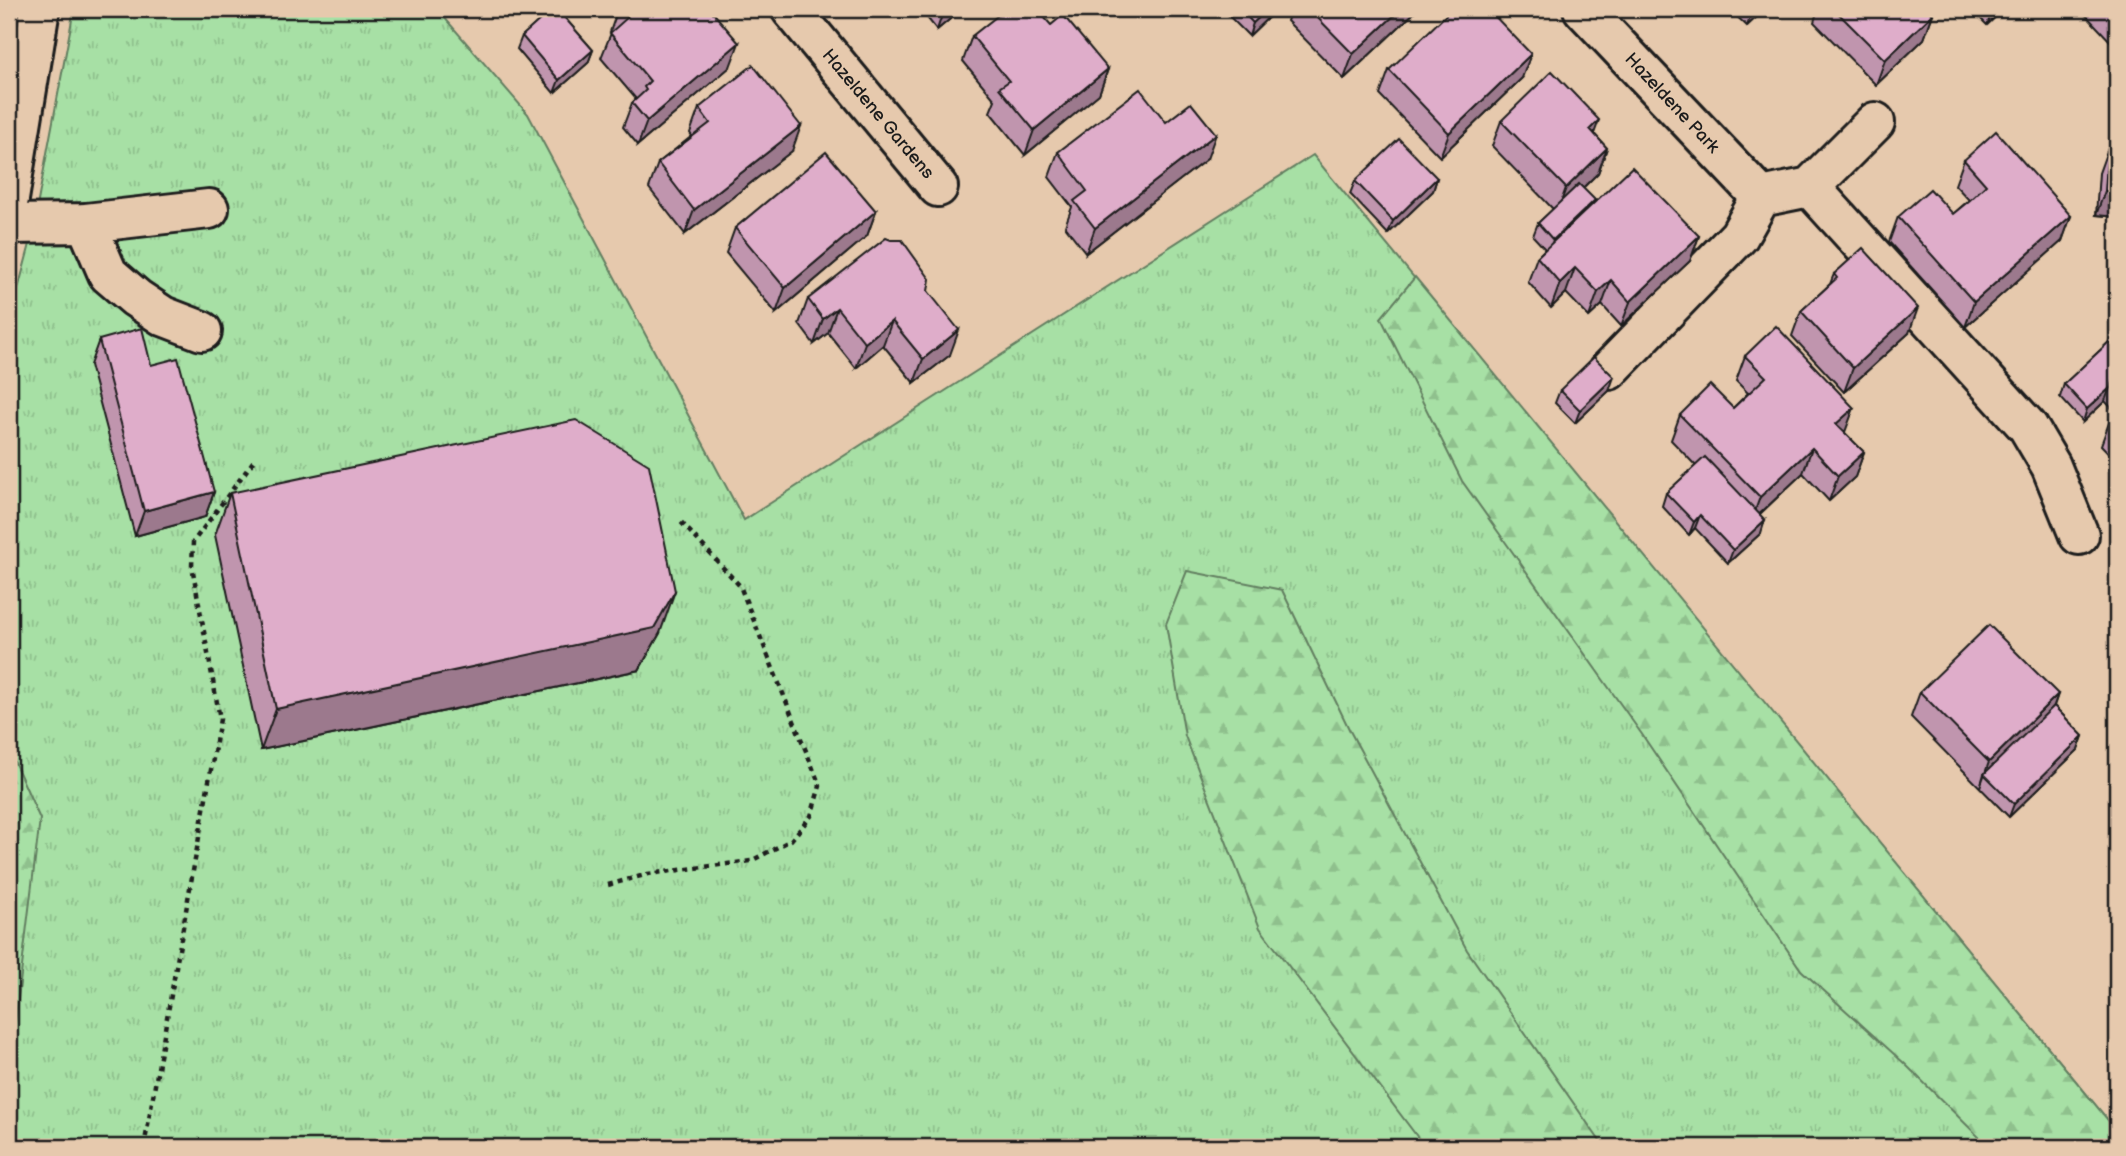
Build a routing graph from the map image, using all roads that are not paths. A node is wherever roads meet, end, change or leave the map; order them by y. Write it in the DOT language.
graph roads {
  1 [pos="40,9"];
  2 [pos="791,9"];
  3 [pos="1583,9"];
  4 [pos="1875,122"];
  5 [pos="938,187"];
  6 [pos="1811,187"];
  7 [pos="1761,197"];
  8 [pos="9,199"];
  9 [pos="209,209"];
  10 [pos="86,223"];
  11 [pos="9,224"];
  12 [pos="202,331"];
  13 [pos="1609,370"];
  14 [pos="2079,535"];
  1 -- 8 [label="street"];
  2 -- 5 [label="street, Hazeldene Gardens"];
  3 -- 7 [label="street, Hazeldene Park"];
  4 -- 6 [label="street"];
  6 -- 7 [label="street"];
  6 -- 14 [label="street"];
  7 -- 13 [label="street"];
  9 -- 10 [label="street"];
  10 -- 11 [label="street"];
  10 -- 12 [label="street"];
}
